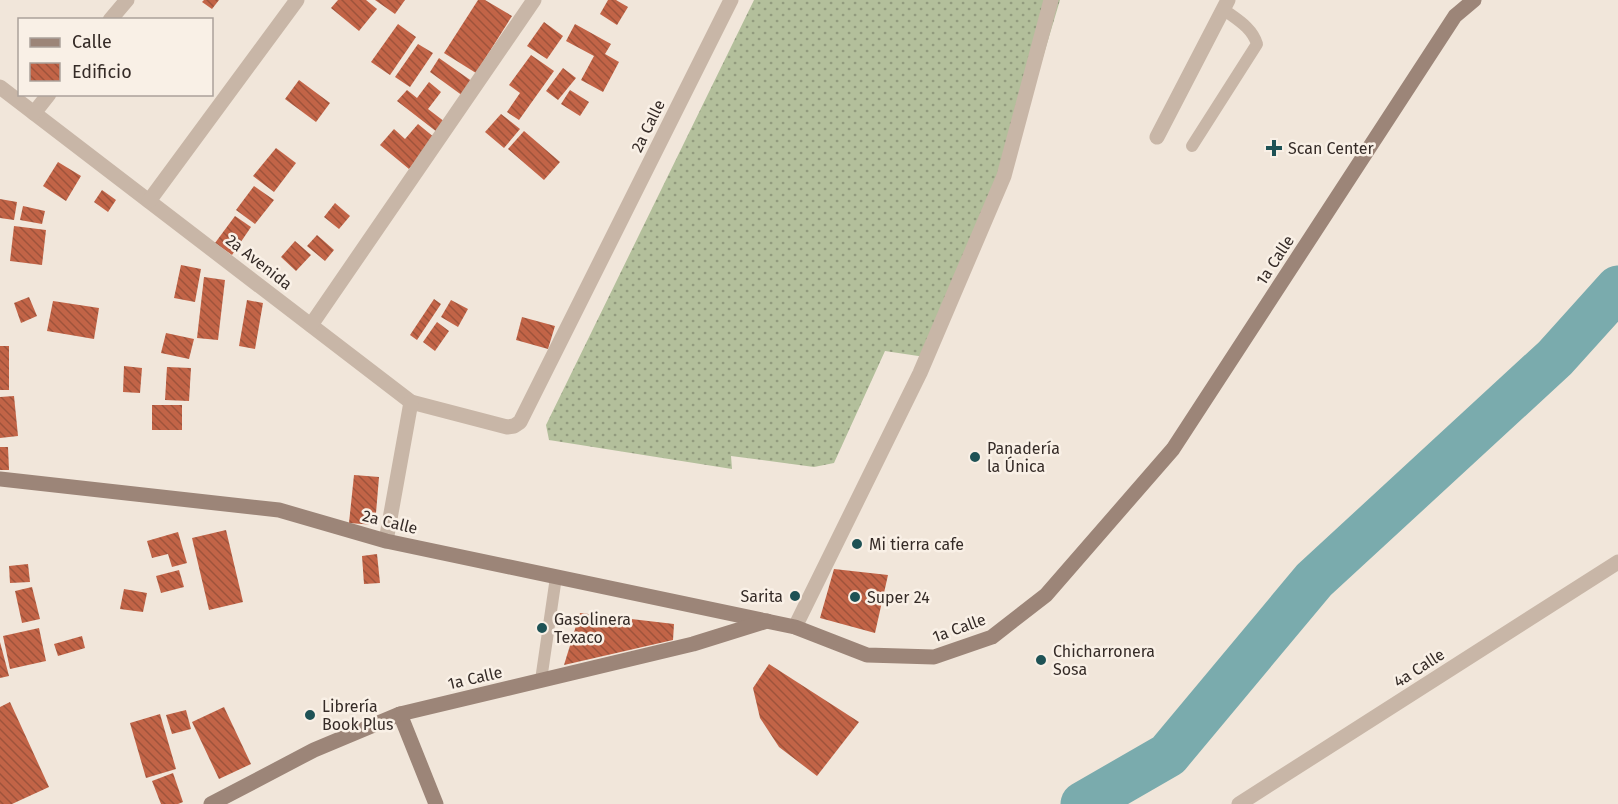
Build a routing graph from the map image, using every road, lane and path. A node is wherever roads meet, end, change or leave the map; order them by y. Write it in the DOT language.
graph roads {
  1 [pos="126,0"];
  2 [pos="297,0"];
  3 [pos="534,0"];
  4 [pos="731,0"];
  5 [pos="1051,0"];
  6 [pos="1474,0"];
  7 [pos="1225,5"];
  8 [pos="112,18"];
  9 [pos="0,87"];
  10 [pos="47,96"];
  11 [pos="34,113"];
  12 [pos="1157,137"];
  13 [pos="1192,146"];
  14 [pos="149,201"];
  15 [pos="311,325"];
  16 [pos="411,402"];
  17 [pos="514,426"];
  18 [pos="0,480"];
  19 [pos="386,541"];
  20 [pos="1618,562"];
  21 [pos="556,577"];
  22 [pos="769,621"];
  23 [pos="795,627"];
  24 [pos="541,680"];
  25 [pos="400,714"];
  26 [pos="211,804"];
  27 [pos="436,804"];
  28 [pos="1239,804"];
  1 -- 8 [label="street"];
  2 -- 14 [label="street"];
  3 -- 15 [label="street"];
  4 -- 17 [label="street, 2a Calle"];
  5 -- 23 [label="street"];
  6 -- 23 [label="main road, 1a Calle"];
  7 -- 12 [label="street"];
  7 -- 13 [label="lane"];
  9 -- 11 [label="street, 2a Avenida"];
  10 -- 11 [label="street"];
  11 -- 14 [label="street, 2a Avenida"];
  14 -- 15 [label="street, 2a Avenida"];
  15 -- 16 [label="street, 2a Avenida"];
  16 -- 17 [label="street, 2a Avenida"];
  16 -- 19 [label="street"];
  18 -- 19 [label="main road, 2a Calle"];
  19 -- 21 [label="main road, 2a Calle"];
  20 -- 28 [label="street, 4a Calle"];
  21 -- 22 [label="main road, 2a Calle"];
  21 -- 24 [label="lane"];
  22 -- 23 [label="main road, 1a Calle"];
  22 -- 24 [label="main road, 1a Calle"];
  24 -- 25 [label="main road, 1a Calle"];
  25 -- 26 [label="main road, 1a Calle"];
  25 -- 27 [label="main road"];
}
